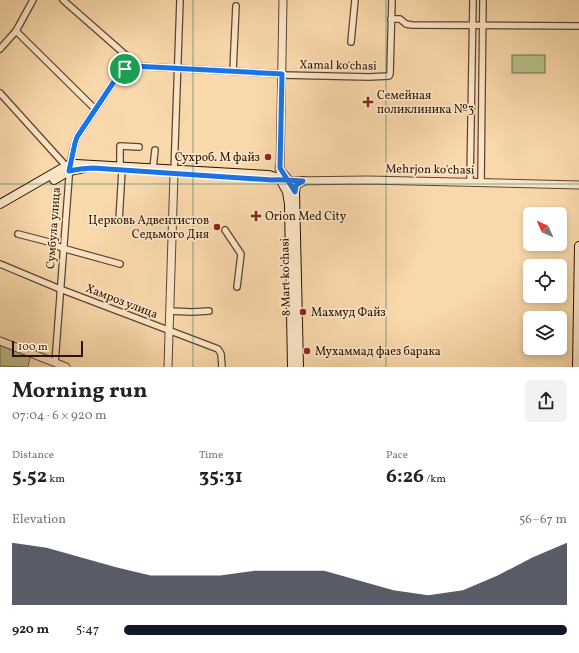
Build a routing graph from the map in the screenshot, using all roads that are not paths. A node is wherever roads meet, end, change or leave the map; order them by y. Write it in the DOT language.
graph roads {
  1 [pos="33,0"];
  2 [pos="63,0"];
  3 [pos="180,0"];
  4 [pos="281,0"];
  5 [pos="355,0"];
  6 [pos="392,0"];
  7 [pos="473,0"];
  8 [pos="483,0"];
  9 [pos="236,6"];
  10 [pos="391,19"];
  11 [pos="473,25"];
  12 [pos="483,25"];
  13 [pos="579,26"];
  14 [pos="16,31"];
  15 [pos="351,42"];
  16 [pos="0,49"];
  17 [pos="133,66"];
  18 [pos="177,68"];
  19 [pos="232,71"];
  20 [pos="282,74"];
  21 [pos="0,93"];
  22 [pos="95,109"];
  23 [pos="139,147"];
  24 [pos="154,150"];
  25 [pos="68,167"];
  26 [pos="121,168"];
  27 [pos="153,168"];
  28 [pos="280,168"];
  29 [pos="174,171"];
  30 [pos="268,176"];
  31 [pos="280,179"];
  32 [pos="290,181"];
  33 [pos="303,181"];
  34 [pos="470,182"];
  35 [pos="481,182"];
  36 [pos="579,185"];
  37 [pos="295,192"];
  38 [pos="0,204"];
  39 [pos="0,210"];
  40 [pos="119,221"];
  41 [pos="225,230"];
  42 [pos="18,234"];
  43 [pos="579,246"];
  44 [pos="62,248"];
  45 [pos="0,264"];
  46 [pos="120,264"];
  47 [pos="236,287"];
  48 [pos="60,289"];
  49 [pos="170,311"];
  50 [pos="209,311"];
  51 [pos="170,331"];
  52 [pos="0,341"];
  53 [pos="55,363"];
  54 [pos="66,367"];
  55 [pos="168,367"];
  56 [pos="222,367"];
  57 [pos="292,367"];
  58 [pos="298,367"];
  59 [pos="578,367"];
  1 -- 14 [label="street"];
  2 -- 17 [label="street"];
  3 -- 18 [label="street"];
  4 -- 20 [label="street, 8 Mart ko'chasi"];
  5 -- 15 [label="street"];
  6 -- 10 [label="street, Xamal ko'chasi"];
  7 -- 11 [label="street"];
  8 -- 12 [label="street"];
  9 -- 19 [label="street"];
  10 -- 11 [label="street"];
  10 -- 20 [label="street, Xamal ko'chasi"];
  11 -- 12 [label="street"];
  11 -- 34 [label="street"];
  12 -- 13 [label="street"];
  12 -- 35 [label="street"];
  14 -- 16 [label="street"];
  14 -- 22 [label="street"];
  17 -- 18 [label="street"];
  17 -- 22 [label="street, Сумбула улица"];
  18 -- 19 [label="street"];
  18 -- 29 [label="street"];
  19 -- 20 [label="street"];
  20 -- 28 [label="street, 8 Mart ko'chasi"];
  21 -- 25 [label="street"];
  22 -- 25 [label="street, Сумбула улица"];
  23 -- 26 [label="street"];
  24 -- 27 [label="street"];
  25 -- 26 [label="main road, Mehrjon ko'chasi"];
  25 -- 38 [label="main road, Mehrjon ko'chasi"];
  25 -- 39 [label="main road, Mehrjon ko'chasi"];
  25 -- 44 [label="street, Сумбула улица"];
  26 -- 27 [label="main road, Mehrjon ko'chasi"];
  26 -- 29 [label="main road, Mehrjon ko'chasi"];
  26 -- 40 [label="street"];
  27 -- 29 [label="main road, Mehrjon ko'chasi"];
  28 -- 30 [label="street"];
  28 -- 31 [label="street, 8 Mart ko'chasi"];
  28 -- 32 [label="street, 8 Mart ko'chasi"];
  29 -- 30 [label="main road, Mehrjon ko'chasi"];
  29 -- 31 [label="main road, Mehrjon ko'chasi"];
  29 -- 49 [label="street"];
  30 -- 31 [label="main road, Mehrjon ko'chasi"];
  31 -- 32 [label="main road, Mehrjon ko'chasi"];
  31 -- 57 [label="main road, 8 Mart ko'chasi"];
  32 -- 33 [label="street, Mehrjon ko'chasi"];
  32 -- 37 [label="main road, 8 Mart ko'chasi"];
  33 -- 34 [label="street, Mehrjon ko'chasi"];
  33 -- 37 [label="main road"];
  34 -- 35 [label="street, Mehrjon ko'chasi"];
  35 -- 36 [label="street, Mehrjon ko'chasi"];
  37 -- 58 [label="main road, 8 Mart ko'chasi"];
  41 -- 47 [label="street"];
  42 -- 44 [label="street"];
  43 -- 59 [label="main road"];
  44 -- 46 [label="street"];
  44 -- 48 [label="street, Сумбула улица"];
  45 -- 48 [label="street, Хамроз улица"];
  48 -- 51 [label="street, Хамроз улица"];
  48 -- 53 [label="street, Сумбула улица"];
  49 -- 50 [label="street"];
  49 -- 51 [label="street"];
  51 -- 55 [label="street"];
  51 -- 56 [label="street, Хамроз улица"];
  52 -- 53 [label="street"];
  53 -- 54 [label="street"];
}
